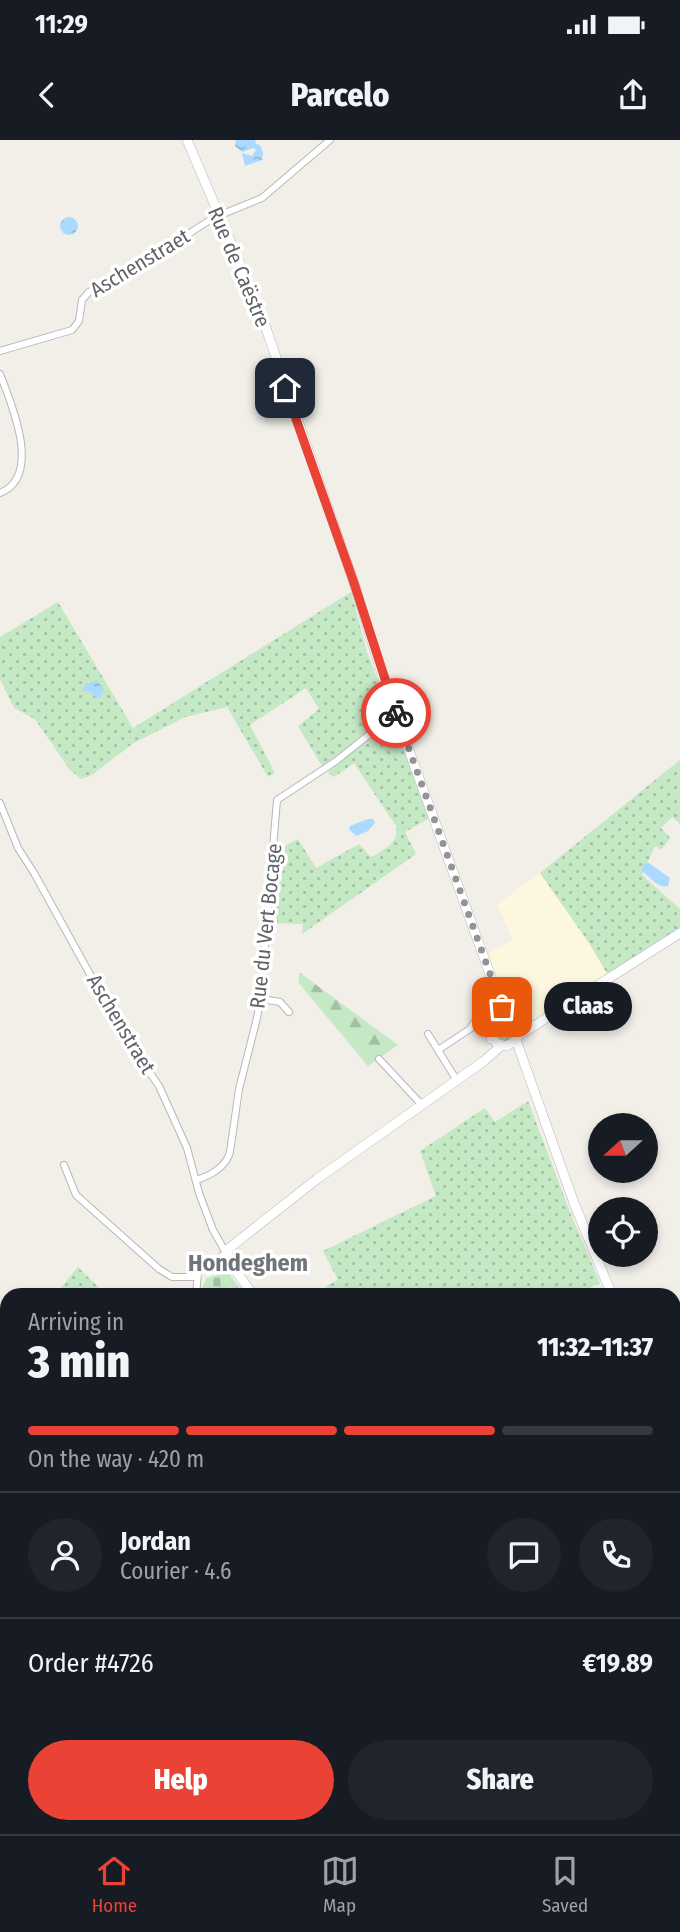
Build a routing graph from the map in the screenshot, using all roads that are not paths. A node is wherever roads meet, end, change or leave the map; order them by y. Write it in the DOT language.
graph roads {
  1 [pos="187,140"];
  2 [pos="330,140"];
  3 [pos="219,215"];
  4 [pos="0,351"];
  5 [pos="0,373"];
  6 [pos="0,493"];
  7 [pos="396,713"];
  8 [pos="0,803"];
  9 [pos="680,933"];
  10 [pos="496,990"];
  11 [pos="261,999"];
  12 [pos="289,1012"];
  13 [pos="509,1020"];
  14 [pos="475,1021"];
  15 [pos="493,1029"];
  16 [pos="428,1034"];
  17 [pos="517,1034"];
  18 [pos="504,1046"];
  19 [pos="438,1050"];
  20 [pos="379,1059"];
  21 [pos="524,1062"];
  22 [pos="478,1065"];
  23 [pos="456,1080"];
  24 [pos="421,1104"];
  25 [pos="64,1165"];
  26 [pos="196,1180"];
  27 [pos="226,1253"];
  28 [pos="197,1277"];
  29 [pos="196,1288"];
  30 [pos="248,1288"];
  31 [pos="609,1288"];
  1 -- 3 [label="main road, Rue de Caëstre"];
  2 -- 3 [label="street, Aschenstraet"];
  3 -- 4 [label="street, Aschenstraet"];
  3 -- 7 [label="main road, Rue de Caëstre"];
  5 -- 6 [label="street"];
  7 -- 10 [label="main road, Rue de Caëstre"];
  7 -- 11 [label="street, Rue du Vert Bocage"];
  8 -- 26 [label="street, Aschenstraet"];
  9 -- 17 [label="main road"];
  10 -- 13 [label="main road, Rue de Caëstre"];
  10 -- 15 [label="main road, Rue de Caëstre"];
  11 -- 12 [label="street"];
  11 -- 26 [label="street, Rue du Vert Bocage"];
  13 -- 15 [label="main road"];
  13 -- 17 [label="main road"];
  14 -- 19 [label="street"];
  15 -- 18 [label="main road"];
  15 -- 22 [label="main road"];
  16 -- 19 [label="street"];
  17 -- 18 [label="main road"];
  17 -- 21 [label="main road"];
  18 -- 21 [label="main road"];
  18 -- 22 [label="main road"];
  19 -- 23 [label="street"];
  20 -- 24 [label="street"];
  21 -- 31 [label="main road"];
  22 -- 23 [label="main road"];
  23 -- 24 [label="main road"];
  24 -- 27 [label="main road"];
  25 -- 28 [label="street"];
  26 -- 27 [label="street, Aschenstraet"];
  27 -- 28 [label="street"];
  27 -- 30 [label="main road"];
  28 -- 29 [label="street"];
}
